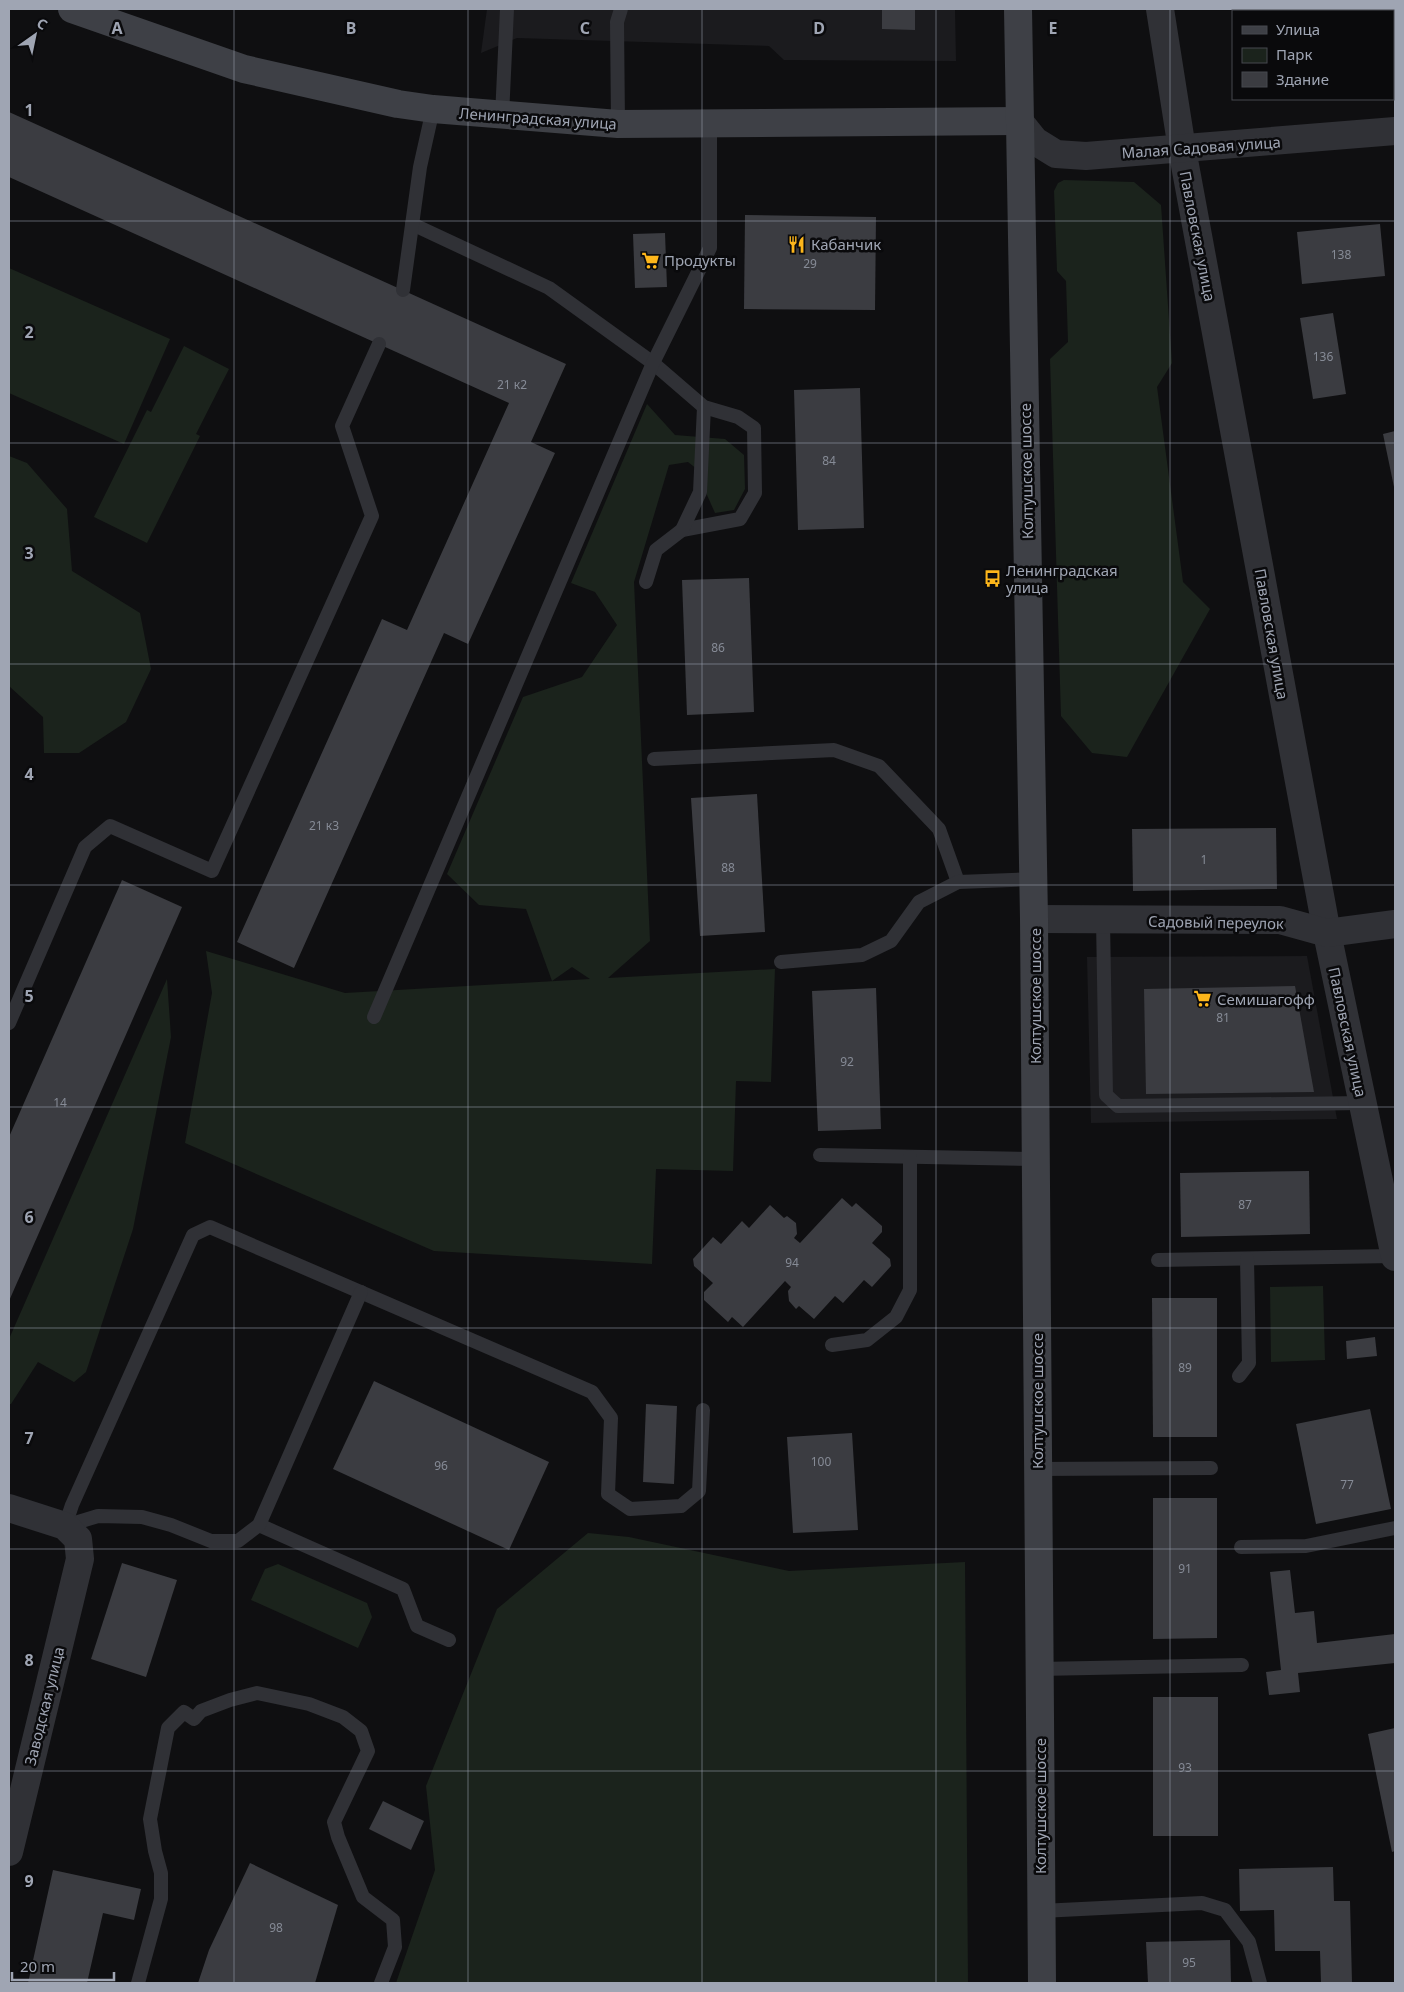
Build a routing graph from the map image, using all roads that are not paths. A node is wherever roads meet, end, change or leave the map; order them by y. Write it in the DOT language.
graph roads {
  1 [pos="72,9"];
  2 [pos="507,9"];
  3 [pos="621,9"];
  4 [pos="1018,9"];
  5 [pos="1160,9"];
  6 [pos="433,109"];
  7 [pos="502,116"];
  8 [pos="1019,122"];
  9 [pos="618,124"];
  10 [pos="710,124"];
  11 [pos="1395,131"];
  12 [pos="1182,149"];
  13 [pos="412,224"];
  14 [pos="403,290"];
  15 [pos="379,344"];
  16 [pos="653,362"];
  17 [pos="704,406"];
  18 [pos="682,530"];
  19 [pos="646,582"];
  20 [pos="654,759"];
  21 [pos="1034,879"];
  22 [pos="958,882"];
  23 [pos="1034,918"];
  24 [pos="1103,920"];
  25 [pos="1395,924"];
  26 [pos="1327,934"];
  27 [pos="781,962"];
  28 [pos="374,1017"];
  29 [pos="9,1021"];
  30 [pos="1363,1103"];
  31 [pos="820,1155"];
  32 [pos="910,1157"];
  33 [pos="1036,1159"];
  34 [pos="1395,1257"];
  35 [pos="1247,1259"];
  36 [pos="1158,1260"];
  37 [pos="361,1292"];
  38 [pos="832,1345"];
  39 [pos="1239,1376"];
  40 [pos="703,1410"];
  41 [pos="1211,1468"];
  42 [pos="1037,1469"];
  43 [pos="9,1508"];
  44 [pos="259,1525"];
  45 [pos="65,1526"];
  46 [pos="1395,1528"];
  47 [pos="1241,1547"];
  48 [pos="449,1640"];
  49 [pos="1242,1665"];
  50 [pos="1039,1669"];
  51 [pos="9,1852"];
  52 [pos="1041,1911"];
  53 [pos="138,1983"];
  54 [pos="382,1983"];
  55 [pos="1042,1983"];
  56 [pos="1260,1983"];
  1 -- 6 [label="main road, Ленинградская улица"];
  2 -- 7 [label="lane"];
  3 -- 9 [label="lane"];
  4 -- 8 [label="main road, Колтушское шоссе"];
  5 -- 12 [label="street, Павловская улица"];
  6 -- 7 [label="main road, Ленинградская улица"];
  6 -- 13 [label="lane"];
  7 -- 9 [label="main road, Ленинградская улица"];
  8 -- 10 [label="main road, Ленинградская улица"];
  8 -- 12 [label="street, Малая Садовая улица"];
  8 -- 21 [label="main road, Колтушское шоссе"];
  9 -- 10 [label="main road, Ленинградская улица"];
  10 -- 16 [label="lane"];
  11 -- 12 [label="street, Малая Садовая улица"];
  12 -- 26 [label="street, Павловская улица"];
  13 -- 14 [label="lane"];
  13 -- 16 [label="lane"];
  15 -- 29 [label="lane"];
  16 -- 17 [label="lane"];
  16 -- 28 [label="lane"];
  17 -- 18 [label="lane"];
  17 -- 18 [label="lane"];
  18 -- 19 [label="lane"];
  20 -- 22 [label="lane"];
  21 -- 22 [label="lane"];
  21 -- 23 [label="main road, Колтушское шоссе"];
  22 -- 27 [label="lane"];
  23 -- 24 [label="street, Садовый переулок"];
  23 -- 33 [label="main road, Колтушское шоссе"];
  24 -- 26 [label="street, Садовый переулок"];
  24 -- 30 [label="lane"];
  25 -- 26 [label="street, Садовый переулок"];
  26 -- 30 [label="street, Павловская улица"];
  30 -- 34 [label="street, Павловская улица"];
  31 -- 32 [label="lane"];
  32 -- 33 [label="lane"];
  32 -- 38 [label="lane"];
  33 -- 42 [label="main road, Колтушское шоссе"];
  34 -- 35 [label="lane"];
  35 -- 36 [label="lane"];
  35 -- 39 [label="lane"];
  37 -- 40 [label="lane"];
  37 -- 44 [label="lane"];
  37 -- 45 [label="lane"];
  41 -- 42 [label="lane"];
  42 -- 50 [label="main road, Колтушское шоссе"];
  43 -- 45 [label="street"];
  44 -- 45 [label="lane"];
  44 -- 48 [label="lane"];
  45 -- 51 [label="street, Заводская улица"];
  46 -- 47 [label="lane"];
  49 -- 50 [label="lane"];
  50 -- 52 [label="main road, Колтушское шоссе"];
  52 -- 55 [label="main road, Колтушское шоссе"];
  52 -- 56 [label="lane"];
  53 -- 54 [label="lane"];
}
